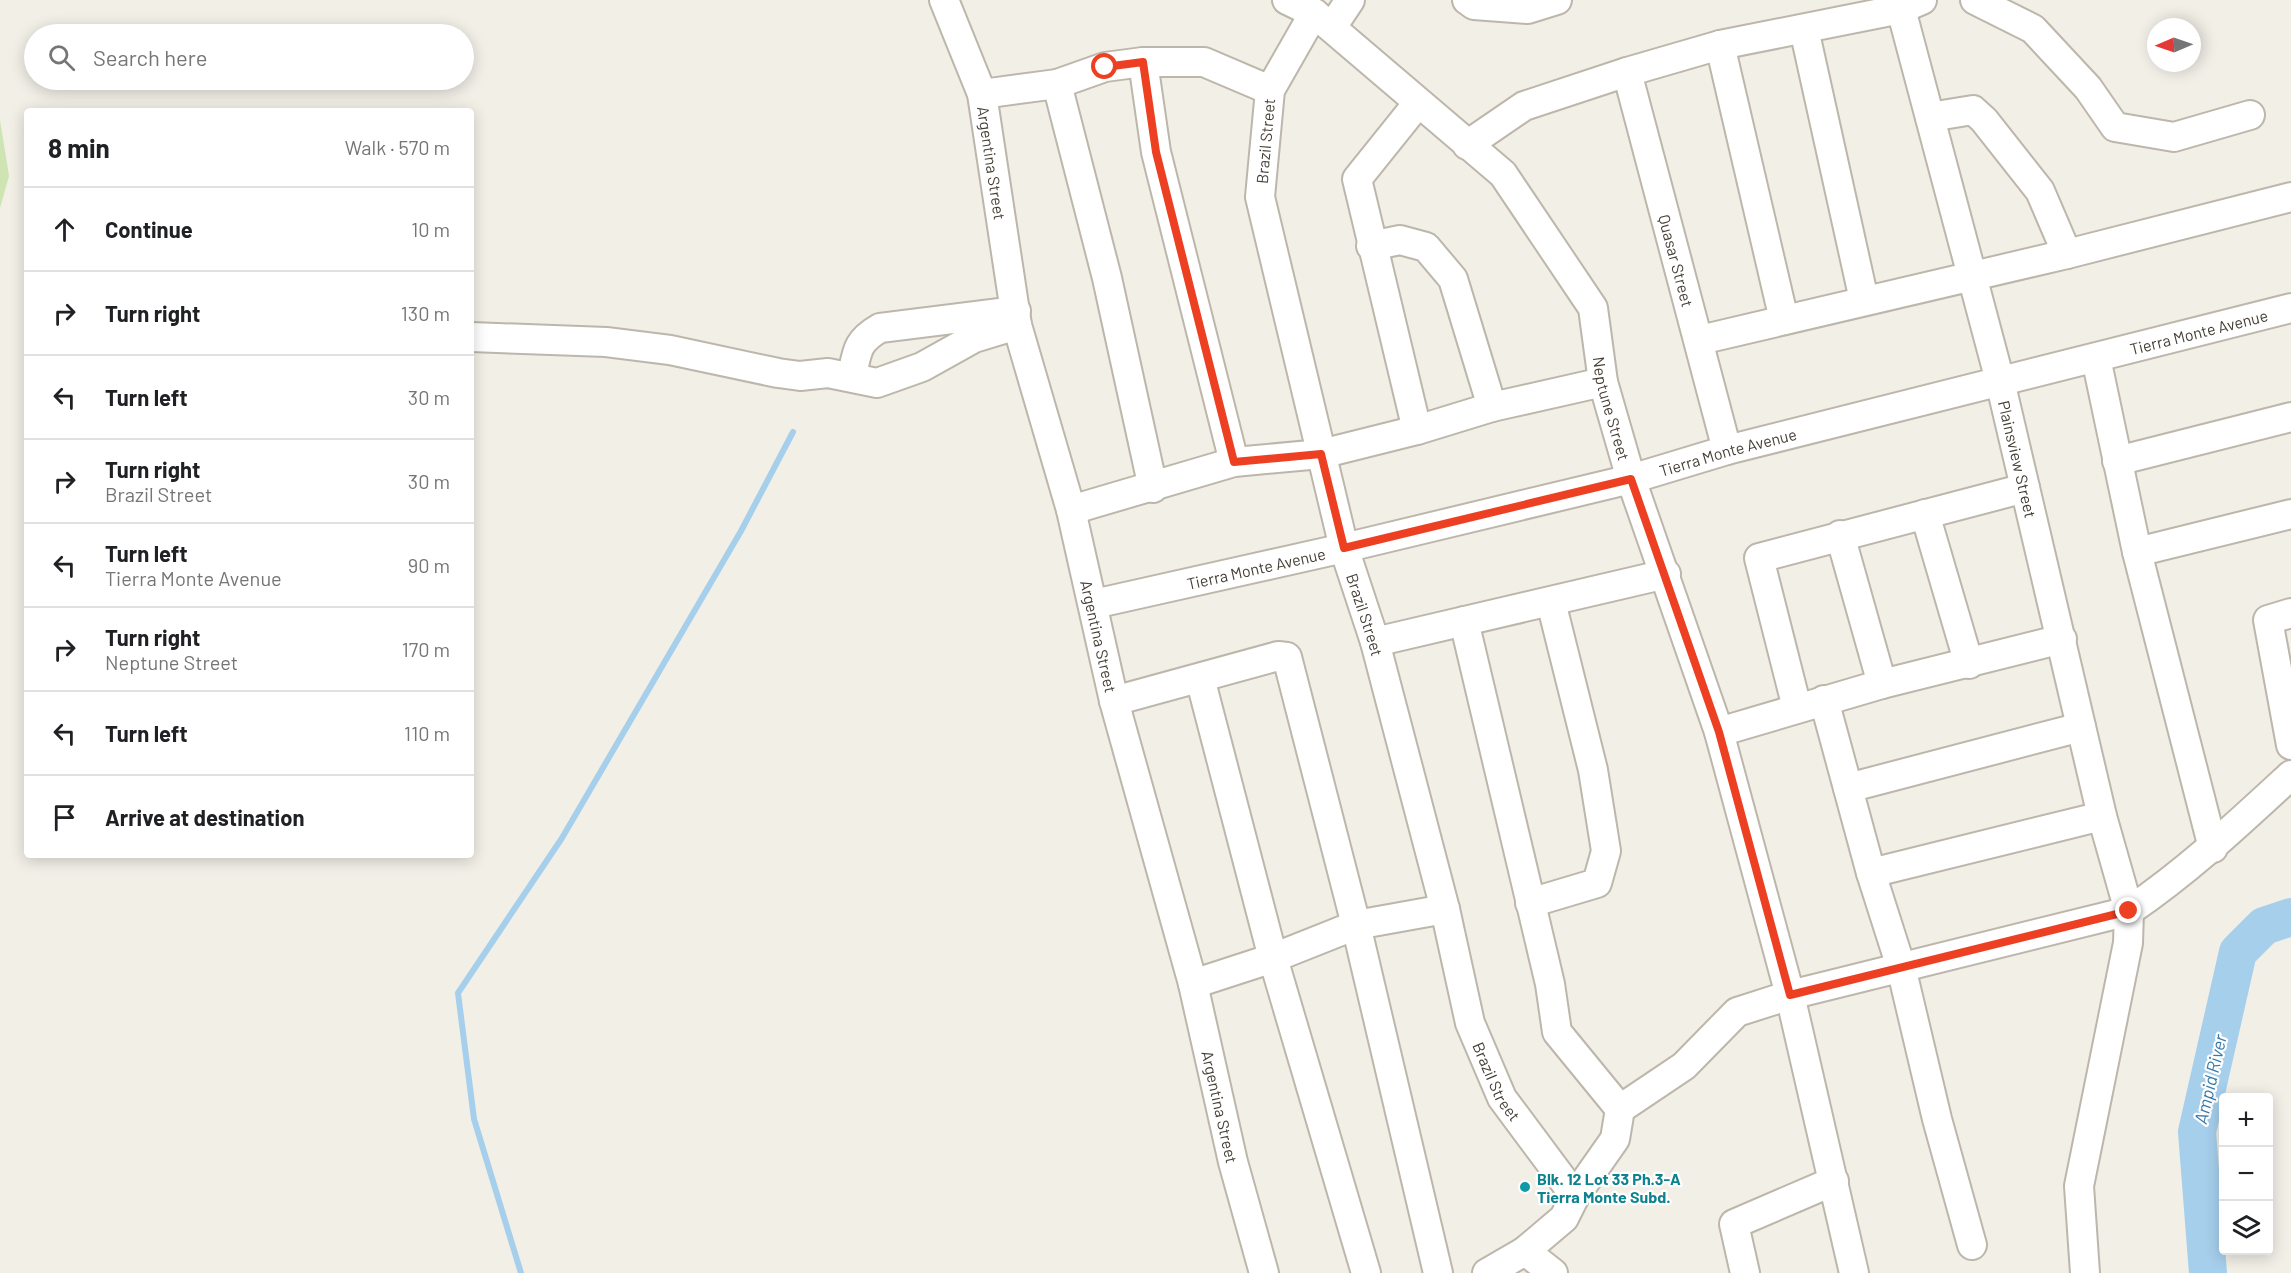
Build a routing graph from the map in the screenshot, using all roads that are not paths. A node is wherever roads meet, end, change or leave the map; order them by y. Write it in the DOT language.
graph roads {
  1 [pos="944,0"];
  2 [pos="1287,0"];
  3 [pos="1350,0"];
  4 [pos="1467,0"];
  5 [pos="1557,0"];
  6 [pos="1975,0"];
  7 [pos="1911,4"];
  8 [pos="1323,20"];
  9 [pos="1804,29"];
  10 [pos="1720,45"];
  11 [pos="1143,62"];
  12 [pos="1627,72"];
  13 [pos="1057,84"];
  14 [pos="1270,90"];
  15 [pos="982,94"];
  16 [pos="1418,103"];
  17 [pos="2250,115"];
  18 [pos="1930,117"];
  19 [pos="1467,145"];
  20 [pos="2291,197"];
  21 [pos="1371,246"];
  22 [pos="2067,254"];
  23 [pos="1974,276"];
  24 [pos="1864,300"];
  25 [pos="2291,308"];
  26 [pos="1017,318"];
  27 [pos="1784,320"];
  28 [pos="474,337"];
  29 [pos="1700,340"];
  30 [pos="2096,358"];
  31 [pos="852,376"];
  32 [pos="2000,381"];
  33 [pos="1603,382"];
  34 [pos="1492,407"];
  35 [pos="2291,417"];
  36 [pos="1417,430"];
  37 [pos="1727,450"];
  38 [pos="1321,454"];
  39 [pos="2117,461"];
  40 [pos="1234,462"];
  41 [pos="1631,479"];
  42 [pos="1153,488"];
  43 [pos="2025,488"];
  44 [pos="1071,510"];
  45 [pos="1925,514"];
  46 [pos="2291,514"];
  47 [pos="1840,535"];
  48 [pos="1344,548"];
  49 [pos="2137,552"];
  50 [pos="1666,574"];
  51 [pos="1551,602"];
  52 [pos="1094,604"];
  53 [pos="2291,613"];
  54 [pos="1464,621"];
  55 [pos="2062,639"];
  56 [pos="1375,642"];
  57 [pos="1969,664"];
  58 [pos="1200,678"];
  59 [pos="1882,684"];
  60 [pos="1114,701"];
  61 [pos="1811,704"];
  62 [pos="2081,728"];
  63 [pos="1719,732"];
  64 [pos="2291,745"];
  65 [pos="2291,775"];
  66 [pos="1848,788"];
  67 [pos="2102,816"];
  68 [pos="2212,848"];
  69 [pos="1871,873"];
  70 [pos="1530,903"];
  71 [pos="1445,909"];
  72 [pos="2129,911"];
  73 [pos="1356,925"];
  74 [pos="1273,958"];
  75 [pos="1901,967"];
  76 [pos="1193,984"];
  77 [pos="1790,995"];
  78 [pos="1620,1108"];
  79 [pos="1834,1181"];
  80 [pos="1575,1196"];
  81 [pos="1972,1245"];
  82 [pos="1525,1251"];
  83 [pos="1264,1273"];
  84 [pos="1365,1273"];
  85 [pos="1438,1273"];
  86 [pos="1487,1273"];
  87 [pos="1553,1273"];
  88 [pos="1745,1273"];
  89 [pos="1854,1273"];
  90 [pos="2085,1273"];
  1 -- 15 [label="street, Argentina Street"];
  2 -- 8 [label="street, Neptune Street"];
  3 -- 8 [label="street, Brazil Street"];
  4 -- 5 [label="street"];
  6 -- 17 [label="street"];
  7 -- 9 [label="street"];
  7 -- 18 [label="street, Plainsview Street"];
  8 -- 14 [label="street, Brazil Street"];
  8 -- 16 [label="street, Neptune Street"];
  9 -- 10 [label="street"];
  9 -- 24 [label="street"];
  10 -- 12 [label="street"];
  10 -- 27 [label="street"];
  11 -- 13 [label="street"];
  11 -- 14 [label="street"];
  11 -- 40 [label="street"];
  12 -- 19 [label="street"];
  12 -- 29 [label="street, Quasar Street"];
  13 -- 15 [label="street"];
  13 -- 42 [label="street"];
  14 -- 38 [label="street, Brazil Street"];
  15 -- 26 [label="street, Argentina Street"];
  16 -- 19 [label="street, Neptune Street"];
  16 -- 21 [label="street"];
  18 -- 22 [label="street"];
  18 -- 23 [label="street, Plainsview Street"];
  19 -- 33 [label="street, Neptune Street"];
  20 -- 22 [label="street"];
  21 -- 34 [label="street"];
  21 -- 36 [label="street"];
  22 -- 23 [label="street"];
  23 -- 24 [label="street"];
  23 -- 32 [label="street, Plainsview Street"];
  24 -- 27 [label="street"];
  25 -- 30 [label="street, Tierra Monte Avenue"];
  26 -- 31 [label="street"];
  26 -- 31 [label="street"];
  26 -- 44 [label="street, Argentina Street"];
  27 -- 29 [label="street"];
  28 -- 31 [label="street"];
  29 -- 37 [label="street, Quasar Street"];
  30 -- 32 [label="street, Tierra Monte Avenue"];
  30 -- 39 [label="street"];
  32 -- 37 [label="street, Tierra Monte Avenue"];
  32 -- 43 [label="street, Plainsview Street"];
  33 -- 34 [label="street"];
  33 -- 41 [label="street, Neptune Street"];
  34 -- 36 [label="street"];
  35 -- 39 [label="street"];
  36 -- 38 [label="street"];
  37 -- 41 [label="street, Tierra Monte Avenue"];
  38 -- 40 [label="street"];
  38 -- 48 [label="street, Brazil Street"];
  39 -- 49 [label="street"];
  40 -- 42 [label="street"];
  41 -- 48 [label="street, Tierra Monte Avenue"];
  41 -- 50 [label="street, Neptune Street"];
  42 -- 44 [label="street"];
  43 -- 45 [label="street"];
  43 -- 55 [label="street, Plainsview Street"];
  44 -- 52 [label="street, Argentina Street"];
  45 -- 47 [label="street"];
  45 -- 57 [label="street"];
  46 -- 49 [label="street"];
  47 -- 59 [label="street"];
  47 -- 61 [label="street"];
  48 -- 52 [label="street, Tierra Monte Avenue"];
  48 -- 56 [label="street, Brazil Street"];
  49 -- 68 [label="street"];
  50 -- 51 [label="street"];
  50 -- 63 [label="street, Neptune Street"];
  51 -- 54 [label="street"];
  51 -- 70 [label="street"];
  52 -- 60 [label="street, Argentina Street"];
  53 -- 64 [label="street"];
  54 -- 56 [label="street"];
  54 -- 70 [label="street"];
  55 -- 57 [label="street"];
  55 -- 62 [label="street, Plainsview Street"];
  56 -- 71 [label="street, Brazil Street"];
  57 -- 59 [label="street"];
  58 -- 60 [label="street"];
  58 -- 73 [label="street"];
  58 -- 74 [label="street"];
  59 -- 61 [label="street"];
  60 -- 76 [label="street, Argentina Street"];
  61 -- 63 [label="street"];
  61 -- 66 [label="street"];
  62 -- 66 [label="street"];
  62 -- 67 [label="street, Plainsview Street"];
  63 -- 77 [label="street, Neptune Street"];
  65 -- 68 [label="street"];
  66 -- 69 [label="street"];
  67 -- 69 [label="street"];
  67 -- 72 [label="street, Plainsview Street"];
  68 -- 72 [label="street"];
  69 -- 75 [label="street"];
  70 -- 78 [label="street"];
  71 -- 73 [label="street"];
  71 -- 80 [label="street, Brazil Street"];
  72 -- 75 [label="street"];
  72 -- 90 [label="street, Plainsview Street"];
  73 -- 74 [label="street"];
  73 -- 85 [label="street"];
  74 -- 76 [label="street"];
  74 -- 84 [label="street"];
  75 -- 77 [label="street"];
  75 -- 81 [label="street"];
  76 -- 83 [label="street, Argentina Street"];
  77 -- 78 [label="street"];
  77 -- 79 [label="street, Neptune Street"];
  78 -- 80 [label="street"];
  79 -- 88 [label="street"];
  79 -- 89 [label="street, Neptune Street"];
  80 -- 82 [label="street"];
  82 -- 86 [label="street"];
  82 -- 87 [label="street"];
}
